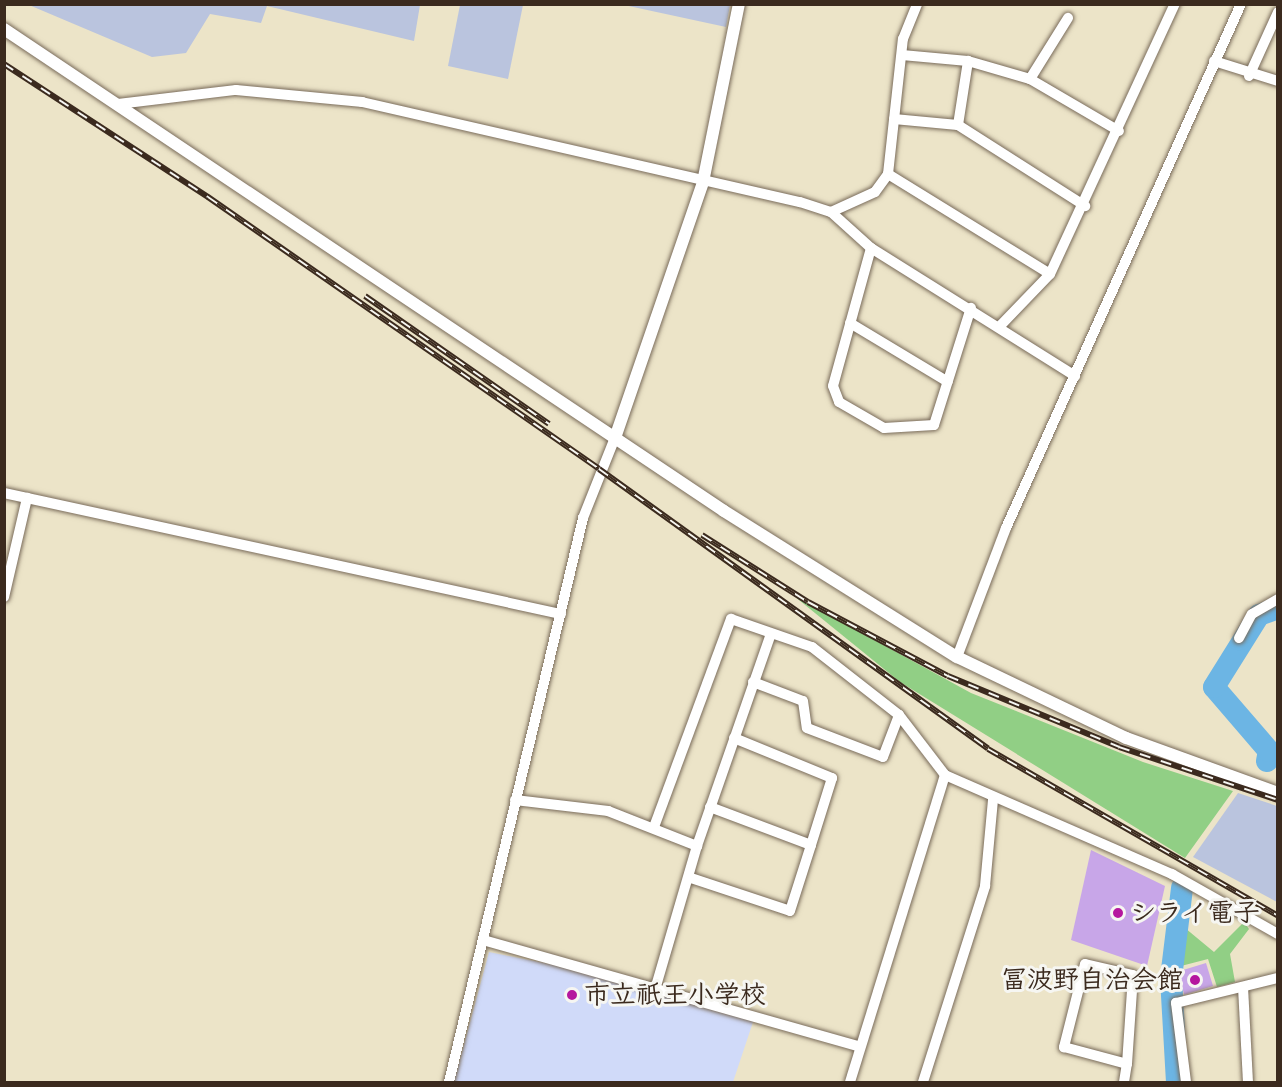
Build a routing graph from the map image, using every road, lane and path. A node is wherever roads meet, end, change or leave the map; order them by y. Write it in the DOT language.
graph roads {
  1 [pos="739,4"];
  2 [pos="917,4"];
  3 [pos="1175,4"];
  4 [pos="1241,4"];
  5 [pos="1278,12"];
  6 [pos="1068,18"];
  7 [pos="4,29"];
  8 [pos="902,55"];
  9 [pos="1214,61"];
  10 [pos="968,62"];
  11 [pos="1249,76"];
  12 [pos="1030,79"];
  13 [pos="1278,81"];
  14 [pos="118,104"];
  15 [pos="894,119"];
  16 [pos="958,124"];
  17 [pos="1119,131"];
  18 [pos="888,174"];
  19 [pos="703,182"];
  20 [pos="1085,206"];
  21 [pos="831,212"];
  22 [pos="871,248"];
  23 [pos="1050,274"];
  24 [pos="970,308"];
  25 [pos="850,323"];
  26 [pos="1000,326"];
  27 [pos="1075,376"];
  28 [pos="948,381"];
  29 [pos="616,435"];
  30 [pos="4,493"];
  31 [pos="27,498"];
  32 [pos="4,597"];
  33 [pos="1278,599"];
  34 [pos="561,614"];
  35 [pos="771,633"];
  36 [pos="1239,638"];
  37 [pos="957,657"];
  38 [pos="753,682"];
  39 [pos="899,715"];
  40 [pos="734,738"];
  41 [pos="945,775"];
  42 [pos="1278,793"];
  43 [pos="993,799"];
  44 [pos="515,800"];
  45 [pos="710,807"];
  46 [pos="654,827"];
  47 [pos="811,845"];
  48 [pos="697,846"];
  49 [pos="691,878"];
  50 [pos="1278,934"];
  51 [pos="483,940"];
  52 [pos="1278,978"];
  53 [pos="656,986"];
  54 [pos="1242,987"];
  55 [pos="860,1047"];
  56 [pos="1127,1064"];
  57 [pos="449,1083"];
  58 [pos="850,1083"];
  59 [pos="923,1083"];
  60 [pos="1124,1083"];
  61 [pos="1186,1083"];
  62 [pos="1248,1083"];
  1 -- 19 [label="street"];
  2 -- 8 [label="street"];
  3 -- 17 [label="street"];
  4 -- 9 [label="street"];
  5 -- 11 [label="street"];
  6 -- 12 [label="street"];
  7 -- 14 [label="street"];
  8 -- 10 [label="street"];
  8 -- 15 [label="street"];
  9 -- 11 [label="street"];
  9 -- 27 [label="street"];
  10 -- 12 [label="street"];
  10 -- 16 [label="street"];
  11 -- 13 [label="street"];
  12 -- 17 [label="street"];
  14 -- 19 [label="street"];
  14 -- 29 [label="street"];
  15 -- 16 [label="street"];
  15 -- 18 [label="street"];
  16 -- 20 [label="street"];
  17 -- 20 [label="street"];
  18 -- 21 [label="street"];
  18 -- 23 [label="street"];
  19 -- 21 [label="street"];
  19 -- 29 [label="street"];
  20 -- 23 [label="street"];
  21 -- 22 [label="street"];
  22 -- 24 [label="street"];
  22 -- 25 [label="street"];
  23 -- 26 [label="street"];
  24 -- 26 [label="street"];
  24 -- 28 [label="street"];
  25 -- 28 [label="street"];
  25 -- 28 [label="street"];
  26 -- 27 [label="street"];
  27 -- 37 [label="street"];
  29 -- 34 [label="street"];
  29 -- 37 [label="street"];
  30 -- 31 [label="street"];
  31 -- 32 [label="street"];
  31 -- 34 [label="street"];
  33 -- 36 [label="street"];
  34 -- 44 [label="street"];
  35 -- 38 [label="street"];
  35 -- 39 [label="street"];
  35 -- 46 [label="street"];
  37 -- 42 [label="street"];
  38 -- 39 [label="street"];
  38 -- 40 [label="street"];
  39 -- 41 [label="street"];
  40 -- 45 [label="street"];
  40 -- 47 [label="street"];
  41 -- 43 [label="street"];
  41 -- 55 [label="street"];
  43 -- 50 [label="street"];
  43 -- 59 [label="street"];
  44 -- 46 [label="street"];
  44 -- 51 [label="street"];
  45 -- 47 [label="street"];
  45 -- 48 [label="street"];
  46 -- 48 [label="street"];
  47 -- 49 [label="street"];
  48 -- 49 [label="street"];
  49 -- 53 [label="street"];
  51 -- 53 [label="street"];
  51 -- 57 [label="street"];
  52 -- 54 [label="street"];
  53 -- 55 [label="street"];
  54 -- 61 [label="street"];
  54 -- 62 [label="street"];
  55 -- 58 [label="street"];
  56 -- 56 [label="street"];
  56 -- 60 [label="street"];
}
